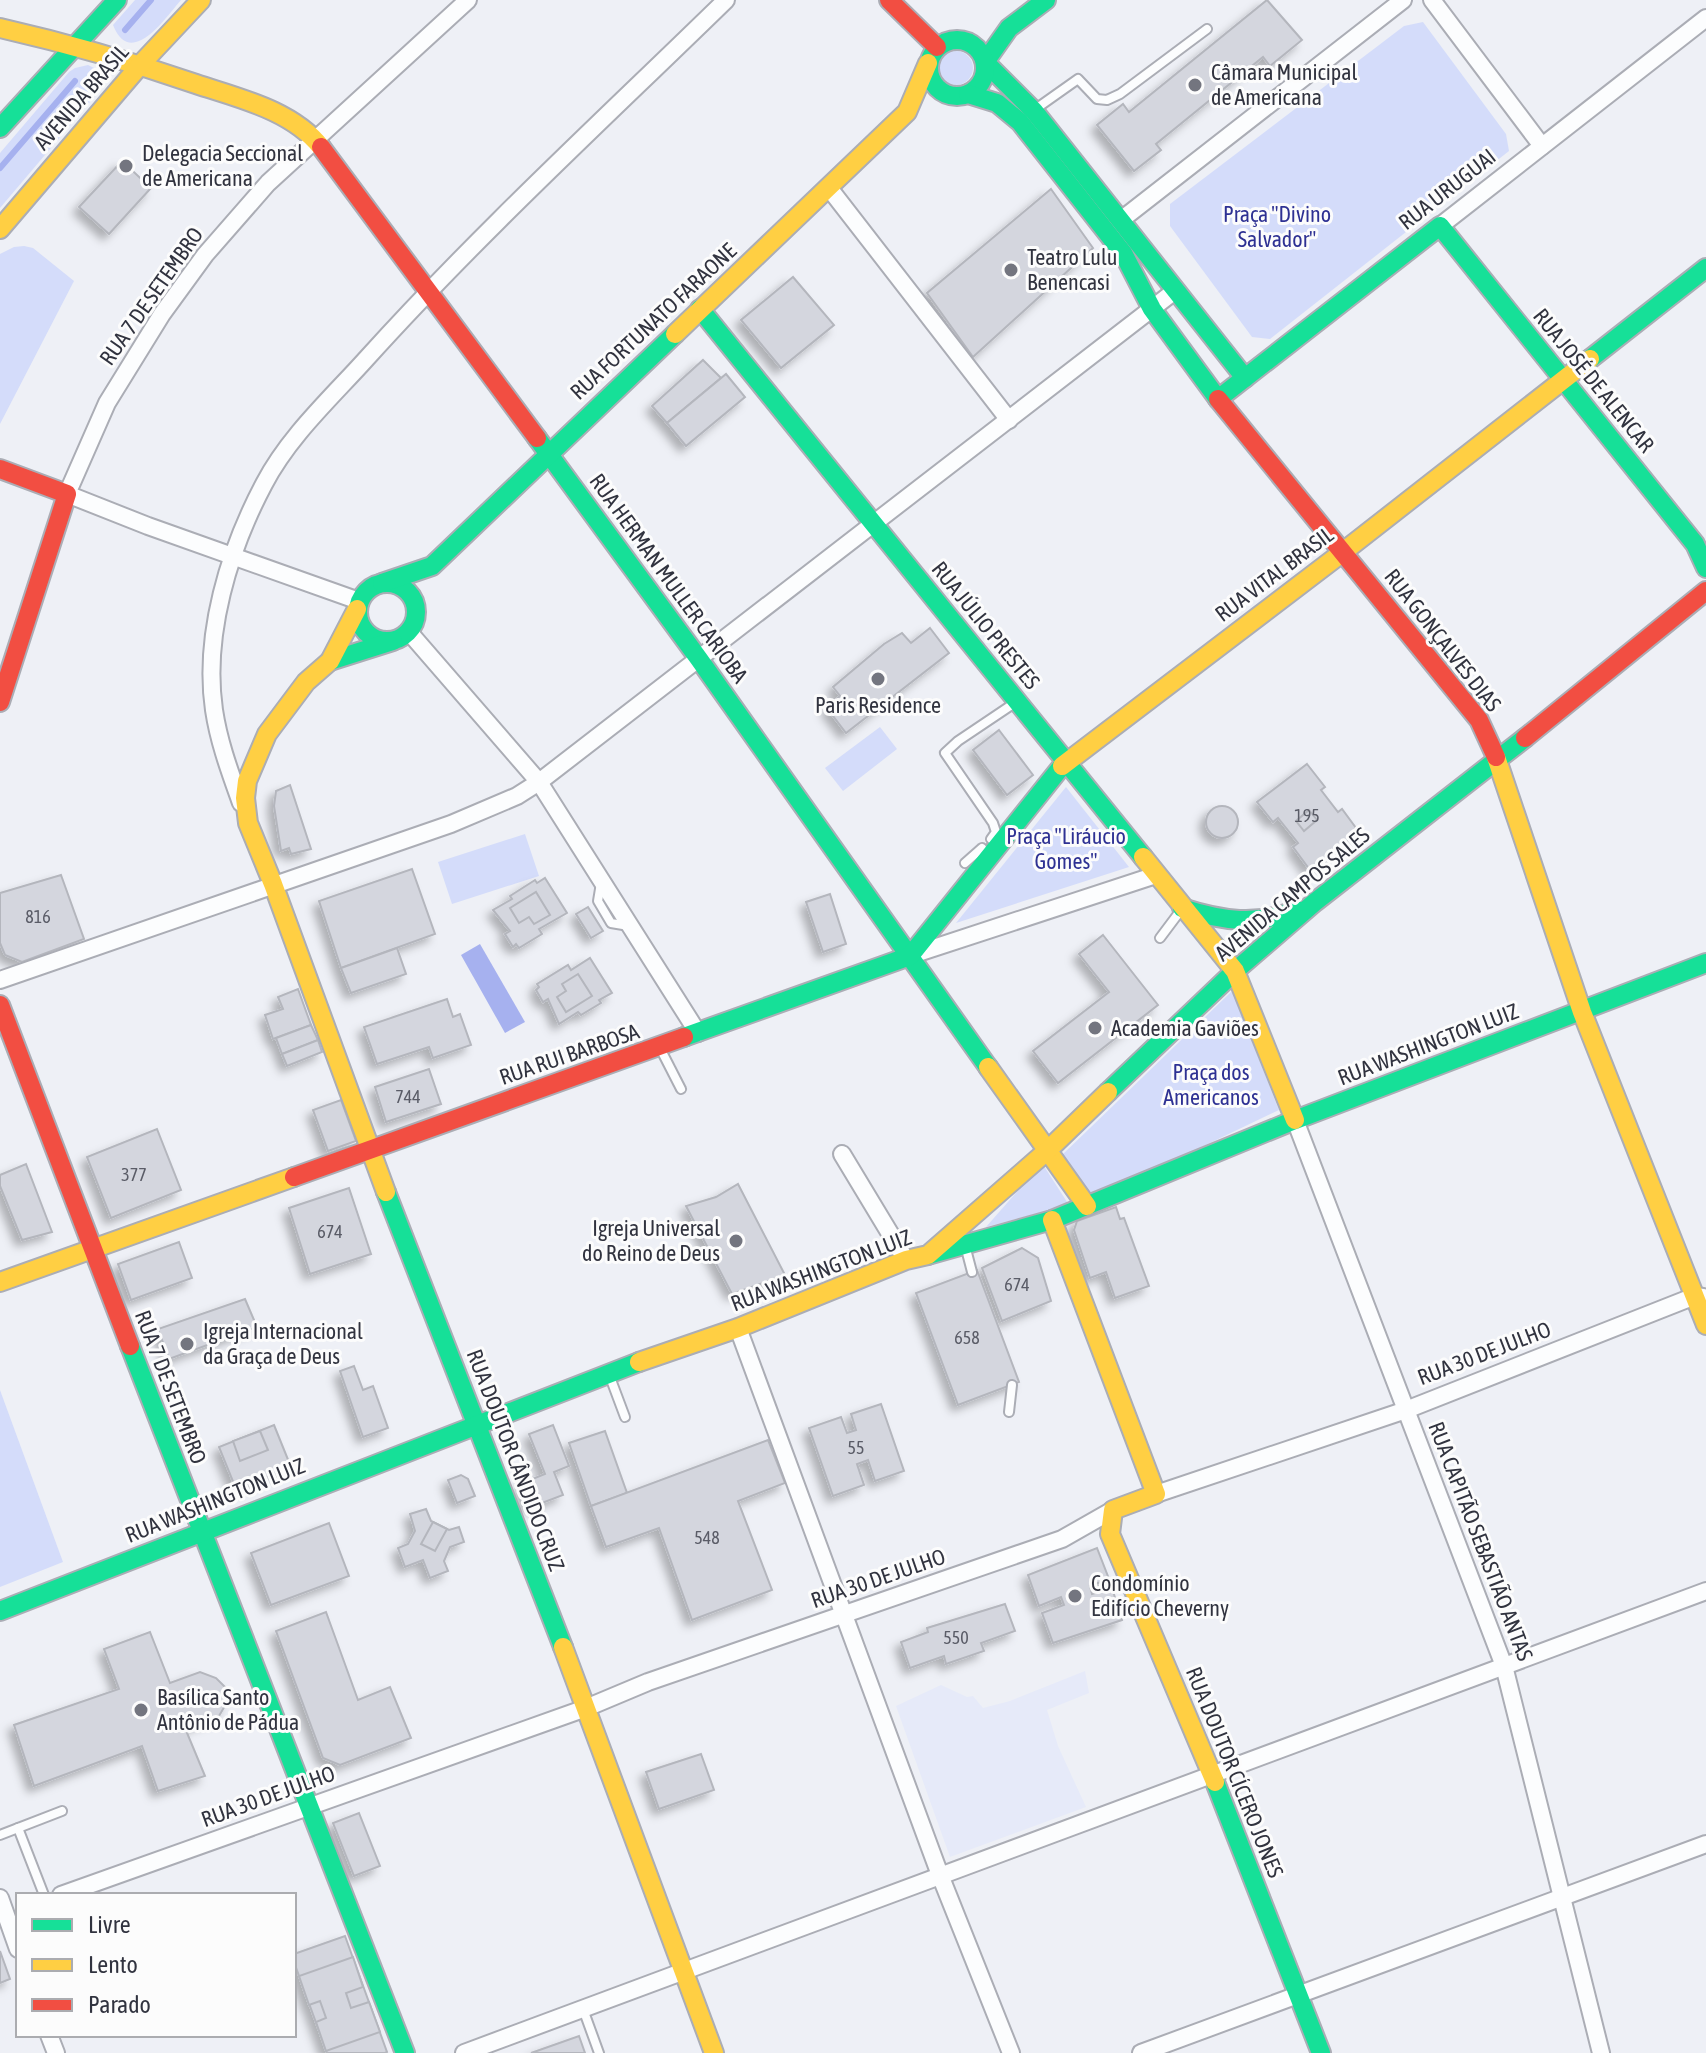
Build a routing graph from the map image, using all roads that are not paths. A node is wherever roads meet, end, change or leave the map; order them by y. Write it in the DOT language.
graph roads {
  1 [pos="201,0"];
  2 [pos="468,0"];
  3 [pos="726,0"];
  4 [pos="889,0"];
  5 [pos="1046,0"];
  6 [pos="1403,0"];
  7 [pos="1432,0"];
  8 [pos="115,2"];
  9 [pos="1706,18"];
  10 [pos="0,28"];
  11 [pos="1009,28"];
  12 [pos="1207,29"];
  13 [pos="959,40"];
  14 [pos="76,45"];
  15 [pos="932,55"];
  16 [pos="985,62"];
  17 [pos="141,64"];
  18 [pos="964,95"];
  19 [pos="1034,111"];
  20 [pos="907,112"];
  21 [pos="0,128"];
  22 [pos="315,140"];
  23 [pos="1542,146"];
  24 [pos="829,188"];
  25 [pos="1121,220"];
  26 [pos="1440,226"];
  27 [pos="0,229"];
  28 [pos="1706,268"];
  29 [pos="429,290"];
  30 [pos="1176,290"];
  31 [pos="700,309"];
  32 [pos="1152,309"];
  33 [pos="1245,378"];
  34 [pos="1562,379"];
  35 [pos="1218,399"];
  36 [pos="1009,420"];
  37 [pos="548,454"];
  38 [pos="0,469"];
  39 [pos="67,494"];
  40 [pos="874,526"];
  41 [pos="1343,552"];
  42 [pos="234,556"];
  43 [pos="432,566"];
  44 [pos="1706,568"];
  45 [pos="382,583"];
  46 [pos="1706,591"];
  47 [pos="358,605"];
  48 [pos="405,632"];
  49 [pos="699,659"];
  50 [pos="330,661"];
  51 [pos="0,702"];
  52 [pos="1017,702"];
  53 [pos="1497,760"];
  54 [pos="1065,762"];
  55 [pos="539,782"];
  56 [pos="248,823"];
  57 [pos="965,863"];
  58 [pos="1156,875"];
  59 [pos="273,884"];
  60 [pos="1315,902"];
  61 [pos="1182,908"];
  62 [pos="1160,938"];
  63 [pos="910,956"];
  64 [pos="1706,963"];
  65 [pos="1235,971"];
  66 [pos="0,980"];
  67 [pos="0,1005"];
  68 [pos="1582,1012"];
  69 [pos="698,1033"];
  70 [pos="659,1047"];
  71 [pos="681,1089"];
  72 [pos="1295,1120"];
  73 [pos="369,1149"];
  74 [pos="1048,1150"];
  75 [pos="842,1154"];
  76 [pos="1087,1206"];
  77 [pos="1052,1220"];
  78 [pos="965,1244"];
  79 [pos="93,1249"];
  80 [pos="928,1255"];
  81 [pos="906,1260"];
  82 [pos="972,1272"];
  83 [pos="0,1282"];
  84 [pos="1700,1297"];
  85 [pos="1706,1325"];
  86 [pos="738,1328"];
  87 [pos="608,1372"];
  88 [pos="1012,1385"];
  89 [pos="1406,1410"];
  90 [pos="1009,1412"];
  91 [pos="625,1417"];
  92 [pos="476,1423"];
  93 [pos="1156,1494"];
  94 [pos="1113,1510"];
  95 [pos="200,1531"];
  96 [pos="1706,1591"];
  97 [pos="0,1611"];
  98 [pos="846,1615"];
  99 [pos="1504,1666"];
  100 [pos="586,1708"];
  101 [pos="1212,1777"];
  102 [pos="309,1807"];
  103 [pos="62,1811"];
  104 [pos="18,1828"];
  105 [pos="0,1835"];
  106 [pos="1706,1844"];
  107 [pos="940,1875"];
  108 [pos="43,1893"];
  109 [pos="67,1893"];
  110 [pos="0,1898"];
  111 [pos="1563,1898"];
  112 [pos="8,1914"];
  113 [pos="16,1942"];
  114 [pos="683,1972"];
  115 [pos="1300,1995"];
  116 [pos="583,2009"];
  117 [pos="405,2053"];
  118 [pos="464,2053"];
  119 [pos="599,2053"];
  120 [pos="714,2053"];
  121 [pos="1011,2053"];
  122 [pos="1141,2053"];
  123 [pos="1321,2053"];
  124 [pos="1601,2053"];
  1 -- 17 [label="main road, AVENIDA BRASIL"];
  2 -- 22 [label="street, RUA 7 DE SETEMBRO"];
  3 -- 29 [label="street"];
  4 -- 15 [label="main road"];
  5 -- 11 [label="main road"];
  6 -- 25 [label="street"];
  7 -- 23 [label="street"];
  8 -- 14 [label="main road, AVENIDA BRASIL"];
  9 -- 23 [label="street, RUA URUGUAI"];
  10 -- 14 [label="main road, RUA HERMAN MULLER CARIOBA"];
  11 -- 13 [label="main road"];
  11 -- 16 [label="main road"];
  12 -- 19 [label="lane"];
  13 -- 15 [label="main road"];
  13 -- 16 [label="main road"];
  14 -- 17 [label="main road, RUA HERMAN MULLER CARIOBA"];
  14 -- 21 [label="main road, AVENIDA BRASIL"];
  15 -- 18 [label="main road"];
  15 -- 20 [label="main road, RUA FORTUNATO FARAONE"];
  16 -- 18 [label="main road"];
  16 -- 19 [label="main road"];
  17 -- 22 [label="main road, RUA HERMAN MULLER CARIOBA"];
  17 -- 27 [label="main road, AVENIDA BRASIL"];
  18 -- 20 [label="main road, RUA FORTUNATO FARAONE"];
  18 -- 32 [label="main road, RUA GONÇALVES DIAS"];
  19 -- 25 [label="main road"];
  20 -- 24 [label="main road, RUA FORTUNATO FARAONE"];
  22 -- 29 [label="main road, RUA HERMAN MULLER CARIOBA"];
  22 -- 39 [label="street, RUA 7 DE SETEMBRO"];
  23 -- 26 [label="street, RUA URUGUAI"];
  24 -- 31 [label="main road, RUA FORTUNATO FARAONE"];
  24 -- 36 [label="street"];
  25 -- 30 [label="main road"];
  26 -- 33 [label="main road, RUA URUGUAI"];
  26 -- 34 [label="main road, RUA JOSÉ DE ALENCAR"];
  28 -- 34 [label="main road, RUA VITAL BRASIL"];
  29 -- 37 [label="main road, RUA HERMAN MULLER CARIOBA"];
  29 -- 42 [label="street"];
  30 -- 32 [label="street"];
  30 -- 33 [label="main road"];
  31 -- 37 [label="main road, RUA FORTUNATO FARAONE"];
  31 -- 40 [label="main road, RUA JÚLIO PRESTES"];
  32 -- 35 [label="main road, RUA GONÇALVES DIAS"];
  32 -- 36 [label="street"];
  33 -- 35 [label="main road, RUA URUGUAI"];
  34 -- 41 [label="main road, RUA VITAL BRASIL"];
  34 -- 44 [label="main road, RUA JOSÉ DE ALENCAR"];
  35 -- 41 [label="main road, RUA GONÇALVES DIAS"];
  36 -- 40 [label="street"];
  37 -- 43 [label="main road, RUA FORTUNATO FARAONE"];
  37 -- 49 [label="main road, RUA HERMAN MULLER CARIOBA"];
  38 -- 39 [label="main road"];
  39 -- 42 [label="street"];
  39 -- 51 [label="main road, RUA 7 DE SETEMBRO"];
  40 -- 49 [label="street"];
  40 -- 52 [label="main road, RUA JÚLIO PRESTES"];
  41 -- 53 [label="main road, RUA GONÇALVES DIAS"];
  41 -- 54 [label="main road, RUA VITAL BRASIL"];
  42 -- 47 [label="street"];
  42 -- 56 [label="street"];
  43 -- 45 [label="main road"];
  43 -- 48 [label="main road"];
  45 -- 47 [label="main road"];
  45 -- 48 [label="main road"];
  46 -- 53 [label="main road, AVENIDA CAMPOS SALES"];
  47 -- 48 [label="main road"];
  47 -- 50 [label="main road"];
  48 -- 50 [label="main road"];
  48 -- 55 [label="street"];
  49 -- 55 [label="street"];
  49 -- 63 [label="main road, RUA HERMAN MULLER CARIOBA"];
  50 -- 56 [label="main road"];
  52 -- 54 [label="main road, RUA JÚLIO PRESTES"];
  52 -- 57 [label="lane"];
  53 -- 60 [label="main road, AVENIDA CAMPOS SALES"];
  53 -- 68 [label="main road, RUA GONÇALVES DIAS"];
  54 -- 58 [label="main road, RUA JÚLIO PRESTES"];
  54 -- 63 [label="main road, RUA VITAL BRASIL"];
  55 -- 59 [label="street"];
  55 -- 69 [label="street"];
  56 -- 59 [label="main road, RUA DOUTOR CÂNDIDO CRUZ"];
  58 -- 61 [label="main road, RUA JÚLIO PRESTES"];
  58 -- 63 [label="street, RUA RUI BARBOSA"];
  59 -- 66 [label="street"];
  59 -- 73 [label="main road, RUA DOUTOR CÂNDIDO CRUZ"];
  60 -- 61 [label="main road"];
  60 -- 65 [label="main road, AVENIDA CAMPOS SALES"];
  61 -- 62 [label="lane"];
  61 -- 65 [label="main road, RUA JÚLIO PRESTES"];
  63 -- 69 [label="main road, RUA RUI BARBOSA"];
  63 -- 74 [label="main road, RUA HERMAN MULLER CARIOBA"];
  64 -- 68 [label="main road, RUA WASHINGTON LUIZ"];
  65 -- 72 [label="main road, RUA CAPITÃO SEBASTIÃO ANTAS"];
  65 -- 74 [label="main road, AVENIDA CAMPOS SALES"];
  67 -- 79 [label="main road, RUA 7 DE SETEMBRO"];
  68 -- 72 [label="main road, RUA WASHINGTON LUIZ"];
  68 -- 84 [label="main road, RUA GONÇALVES DIAS"];
  69 -- 70 [label="main road, RUA RUI BARBOSA"];
  70 -- 71 [label="lane"];
  70 -- 73 [label="main road, RUA RUI BARBOSA"];
  72 -- 76 [label="main road, RUA WASHINGTON LUIZ"];
  72 -- 89 [label="street, RUA CAPITÃO SEBASTIÃO ANTAS"];
  73 -- 79 [label="main road, RUA RUI BARBOSA"];
  73 -- 92 [label="main road, RUA DOUTOR CÂNDIDO CRUZ"];
  74 -- 76 [label="main road, RUA HERMAN MULLER CARIOBA"];
  74 -- 80 [label="main road, AVENIDA CAMPOS SALES"];
  75 -- 81 [label="street"];
  76 -- 77 [label="main road, RUA WASHINGTON LUIZ"];
  77 -- 78 [label="main road, RUA WASHINGTON LUIZ"];
  77 -- 93 [label="main road"];
  78 -- 80 [label="main road, RUA WASHINGTON LUIZ"];
  78 -- 82 [label="lane"];
  79 -- 83 [label="main road, RUA RUI BARBOSA"];
  79 -- 95 [label="main road, RUA 7 DE SETEMBRO"];
  80 -- 81 [label="main road, RUA WASHINGTON LUIZ"];
  81 -- 86 [label="main road, RUA WASHINGTON LUIZ"];
  84 -- 85 [label="main road, RUA GONÇALVES DIAS"];
  84 -- 89 [label="street, RUA 30 DE JULHO"];
  86 -- 87 [label="main road, RUA WASHINGTON LUIZ"];
  86 -- 98 [label="street"];
  87 -- 91 [label="lane"];
  87 -- 92 [label="main road, RUA WASHINGTON LUIZ"];
  88 -- 90 [label="lane"];
  89 -- 93 [label="street, RUA 30 DE JULHO"];
  89 -- 99 [label="street, RUA CAPITÃO SEBASTIÃO ANTAS"];
  92 -- 95 [label="main road, RUA WASHINGTON LUIZ"];
  92 -- 100 [label="main road, RUA DOUTOR CÂNDIDO CRUZ"];
  93 -- 94 [label="main road, RUA 30 DE JULHO"];
  94 -- 98 [label="street, RUA 30 DE JULHO"];
  94 -- 101 [label="main road, RUA DOUTOR CÍCERO JONES"];
  95 -- 97 [label="main road, RUA WASHINGTON LUIZ"];
  95 -- 102 [label="main road, RUA 7 DE SETEMBRO"];
  96 -- 99 [label="street"];
  98 -- 100 [label="street, RUA 30 DE JULHO"];
  98 -- 107 [label="street"];
  99 -- 101 [label="street"];
  99 -- 111 [label="street, RUA CAPITÃO SEBASTIÃO ANTAS"];
  100 -- 102 [label="street, RUA 30 DE JULHO"];
  100 -- 114 [label="main road, RUA DOUTOR CÂNDIDO CRUZ"];
  101 -- 107 [label="street"];
  101 -- 115 [label="main road, RUA DOUTOR CÍCERO JONES"];
  102 -- 109 [label="street, RUA 30 DE JULHO"];
  102 -- 117 [label="main road, RUA 7 DE SETEMBRO"];
  103 -- 104 [label="lane"];
  104 -- 105 [label="lane"];
  104 -- 108 [label="lane"];
  106 -- 111 [label="street"];
  107 -- 114 [label="street"];
  107 -- 121 [label="street"];
  110 -- 112 [label="street"];
  111 -- 115 [label="street"];
  111 -- 124 [label="street, RUA CAPITÃO SEBASTIÃO ANTAS"];
  112 -- 113 [label="street"];
  114 -- 116 [label="street"];
  114 -- 120 [label="main road, RUA DOUTOR CÂNDIDO CRUZ"];
  115 -- 122 [label="street"];
  115 -- 123 [label="main road, RUA DOUTOR CÍCERO JONES"];
  116 -- 118 [label="street"];
  116 -- 119 [label="lane"];
}
